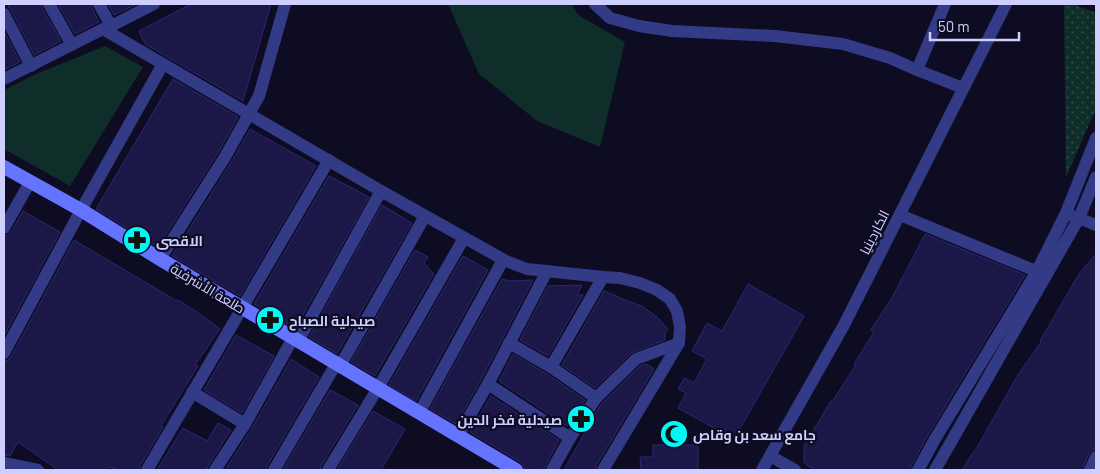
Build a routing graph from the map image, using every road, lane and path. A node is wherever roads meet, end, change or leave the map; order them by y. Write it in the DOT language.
graph roads {
  1 [pos="49,4"];
  2 [pos="99,4"];
  3 [pos="154,4"];
  4 [pos="285,4"];
  5 [pos="595,4"];
  6 [pos="945,4"];
  7 [pos="1006,4"];
  8 [pos="4,14"];
  9 [pos="107,28"];
  10 [pos="72,45"];
  11 [pos="163,64"];
  12 [pos="31,66"];
  13 [pos="917,70"];
  14 [pos="4,78"];
  15 [pos="964,88"];
  16 [pos="249,113"];
  17 [pos="1096,138"];
  18 [pos="329,160"];
  19 [pos="4,167"];
  20 [pos="1096,177"];
  21 [pos="30,182"];
  22 [pos="381,191"];
  23 [pos="81,210"];
  24 [pos="1066,213"];
  25 [pos="900,215"];
  26 [pos="425,216"];
  27 [pos="1079,218"];
  28 [pos="1096,225"];
  29 [pos="4,228"];
  30 [pos="464,238"];
  31 [pos="160,259"];
  32 [pos="503,260"];
  33 [pos="547,271"];
  34 [pos="1042,273"];
  35 [pos="603,277"];
  36 [pos="241,307"];
  37 [pos="296,340"];
  38 [pos="509,343"];
  39 [pos="679,343"];
  40 [pos="5,349"];
  41 [pos="338,365"];
  42 [pos="551,367"];
  43 [pos="488,384"];
  44 [pos="378,388"];
  45 [pos="192,392"];
  46 [pos="596,398"];
  47 [pos="419,413"];
  48 [pos="245,424"];
  49 [pos="458,436"];
  50 [pos="570,438"];
  51 [pos="770,456"];
  52 [pos="1096,457"];
  53 [pos="4,463"];
  54 [pos="38,470"];
  55 [pos="146,470"];
  56 [pos="215,470"];
  57 [pos="274,470"];
  58 [pos="328,470"];
  59 [pos="516,470"];
  60 [pos="552,470"];
  61 [pos="603,470"];
  62 [pos="762,470"];
  63 [pos="795,470"];
  64 [pos="918,470"];
  65 [pos="935,470"];
  66 [pos="1090,470"];
  1 -- 10 [label="street"];
  2 -- 9 [label="street"];
  3 -- 9 [label="street"];
  4 -- 16 [label="street"];
  5 -- 13 [label="street"];
  6 -- 13 [label="street"];
  7 -- 15 [label="street, الكاردينيا"];
  8 -- 12 [label="street"];
  9 -- 10 [label="street"];
  9 -- 11 [label="street"];
  10 -- 12 [label="street"];
  11 -- 16 [label="street"];
  11 -- 23 [label="street"];
  12 -- 14 [label="street"];
  13 -- 15 [label="street"];
  15 -- 25 [label="street, الكاردينيا"];
  16 -- 18 [label="street"];
  16 -- 31 [label="street"];
  17 -- 24 [label="street"];
  18 -- 22 [label="street"];
  18 -- 36 [label="street"];
  19 -- 21 [label="main road, طلعة الأشرفية"];
  20 -- 27 [label="street"];
  21 -- 23 [label="main road, طلعة الأشرفية"];
  21 -- 29 [label="street"];
  22 -- 26 [label="street"];
  22 -- 37 [label="street"];
  23 -- 31 [label="main road, طلعة الأشرفية"];
  23 -- 40 [label="street"];
  24 -- 27 [label="street"];
  24 -- 34 [label="street"];
  25 -- 34 [label="street"];
  25 -- 51 [label="street, الكاردينيا"];
  26 -- 30 [label="street"];
  26 -- 41 [label="street"];
  27 -- 28 [label="street"];
  27 -- 34 [label="street"];
  30 -- 32 [label="street"];
  30 -- 44 [label="street"];
  31 -- 36 [label="main road, طلعة الأشرفية"];
  32 -- 33 [label="street"];
  32 -- 47 [label="street"];
  33 -- 35 [label="street"];
  33 -- 38 [label="street"];
  34 -- 64 [label="street"];
  34 -- 65 [label="street"];
  35 -- 39 [label="street"];
  35 -- 42 [label="street"];
  36 -- 37 [label="main road, طلعة الأشرفية"];
  36 -- 45 [label="street"];
  37 -- 41 [label="main road, طلعة الأشرفية"];
  37 -- 48 [label="street"];
  38 -- 42 [label="street"];
  38 -- 43 [label="street"];
  39 -- 46 [label="street"];
  39 -- 61 [label="street"];
  41 -- 44 [label="main road, طلعة الأشرفية"];
  41 -- 57 [label="street"];
  42 -- 46 [label="street"];
  43 -- 49 [label="street"];
  43 -- 50 [label="street"];
  44 -- 47 [label="main road, طلعة الأشرفية"];
  44 -- 58 [label="street"];
  45 -- 48 [label="street"];
  45 -- 55 [label="street"];
  46 -- 50 [label="street"];
  47 -- 49 [label="main road, طلعة الأشرفية"];
  48 -- 56 [label="street"];
  49 -- 59 [label="main road, طلعة الأشرفية"];
  50 -- 60 [label="street"];
  51 -- 62 [label="street, الكاردينيا"];
  51 -- 63 [label="street"];
  52 -- 66 [label="street"];
  53 -- 54 [label="street"];
}
